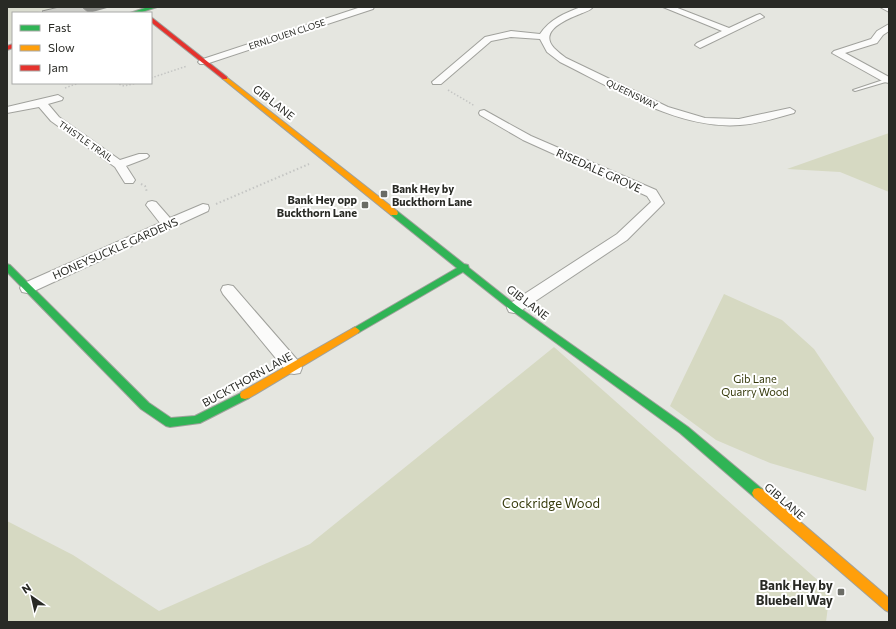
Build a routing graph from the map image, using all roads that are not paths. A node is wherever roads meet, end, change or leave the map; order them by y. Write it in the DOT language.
graph roads {
  1 [pos="154,7"];
  2 [pos="370,7"];
  3 [pos="589,7"];
  4 [pos="668,7"];
  5 [pos="884,7"];
  6 [pos="889,9"];
  7 [pos="139,12"];
  8 [pos="760,17"];
  9 [pos="152,20"];
  10 [pos="889,27"];
  11 [pos="729,32"];
  12 [pos="545,37"];
  13 [pos="700,45"];
  14 [pos="203,62"];
  15 [pos="888,80"];
  16 [pos="446,88"];
  17 [pos="855,90"];
  18 [pos="58,98"];
  19 [pos="40,103"];
  20 [pos="7,110"];
  21 [pos="789,111"];
  22 [pos="484,112"];
  23 [pos="143,156"];
  24 [pos="119,165"];
  25 [pos="129,180"];
  26 [pos="152,205"];
  27 [pos="203,208"];
  28 [pos="168,224"];
  29 [pos="7,267"];
  30 [pos="465,267"];
  31 [pos="27,288"];
  32 [pos="228,290"];
  33 [pos="514,308"];
  34 [pos="294,368"];
  35 [pos="889,606"];
  1 -- 7 [label="street"];
  2 -- 14 [label="street, ERNLOUEN CLOSE"];
  3 -- 12 [label="street"];
  4 -- 11 [label="street"];
  5 -- 6 [label="street"];
  8 -- 11 [label="street"];
  9 -- 14 [label="street, GIB LANE"];
  10 -- 15 [label="street"];
  11 -- 13 [label="street"];
  12 -- 16 [label="street"];
  12 -- 21 [label="street, QUEENSWAY"];
  14 -- 30 [label="street, GIB LANE"];
  15 -- 17 [label="lane"];
  18 -- 19 [label="street"];
  19 -- 20 [label="street"];
  19 -- 24 [label="street, THISTLE TRAIL"];
  22 -- 33 [label="street, RISEDALE GROVE"];
  23 -- 24 [label="street"];
  24 -- 25 [label="street, THISTLE TRAIL"];
  26 -- 28 [label="street"];
  27 -- 28 [label="street, HONEYSUCKLE GARDENS"];
  28 -- 31 [label="street, HONEYSUCKLE GARDENS"];
  29 -- 31 [label="street, BUCKTHORN LANE"];
  30 -- 33 [label="street, GIB LANE"];
  30 -- 34 [label="street, BUCKTHORN LANE"];
  31 -- 34 [label="street, BUCKTHORN LANE"];
  32 -- 34 [label="street"];
  33 -- 35 [label="street, GIB LANE"];
}
